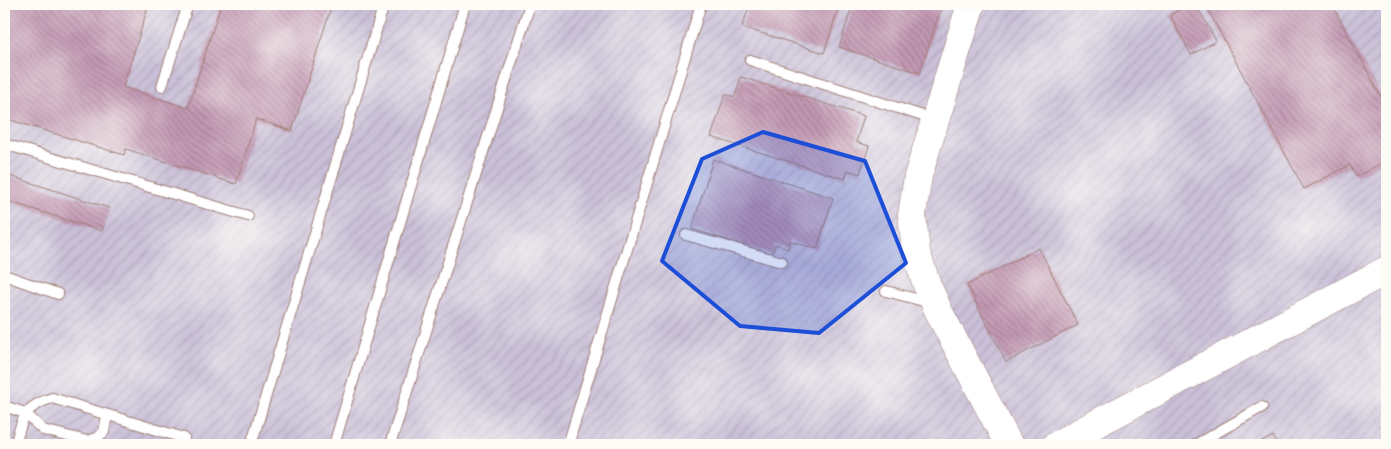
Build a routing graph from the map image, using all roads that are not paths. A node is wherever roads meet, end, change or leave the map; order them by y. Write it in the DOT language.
graph roads {
  1 [pos="188,4"];
  2 [pos="384,4"];
  3 [pos="465,4"];
  4 [pos="530,4"];
  5 [pos="701,4"];
  6 [pos="971,4"];
  7 [pos="750,60"];
  8 [pos="162,86"];
  9 [pos="935,120"];
  10 [pos="4,144"];
  11 [pos="248,216"];
  12 [pos="686,235"];
  13 [pos="782,262"];
  14 [pos="1387,270"];
  15 [pos="4,275"];
  16 [pos="886,291"];
  17 [pos="58,294"];
  18 [pos="935,304"];
  19 [pos="4,406"];
  20 [pos="1262,407"];
  21 [pos="25,413"];
  22 [pos="107,415"];
  23 [pos="184,438"];
  24 [pos="15,445"];
  25 [pos="251,445"];
  26 [pos="334,445"];
  27 [pos="390,445"];
  28 [pos="568,445"];
  29 [pos="1009,445"];
  30 [pos="1056,445"];
  31 [pos="1195,445"];
  1 -- 8 [label="lane"];
  2 -- 25 [label="lane"];
  3 -- 26 [label="lane"];
  4 -- 27 [label="lane"];
  5 -- 28 [label="lane"];
  6 -- 9 [label="street"];
  7 -- 9 [label="lane"];
  9 -- 18 [label="street"];
  10 -- 11 [label="lane"];
  12 -- 13 [label="lane"];
  14 -- 30 [label="street"];
  15 -- 17 [label="lane"];
  16 -- 18 [label="lane"];
  18 -- 29 [label="street"];
  19 -- 21 [label="lane"];
  20 -- 31 [label="lane"];
  21 -- 22 [label="lane"];
  21 -- 22 [label="lane"];
  21 -- 24 [label="lane"];
  22 -- 23 [label="lane"];
}
